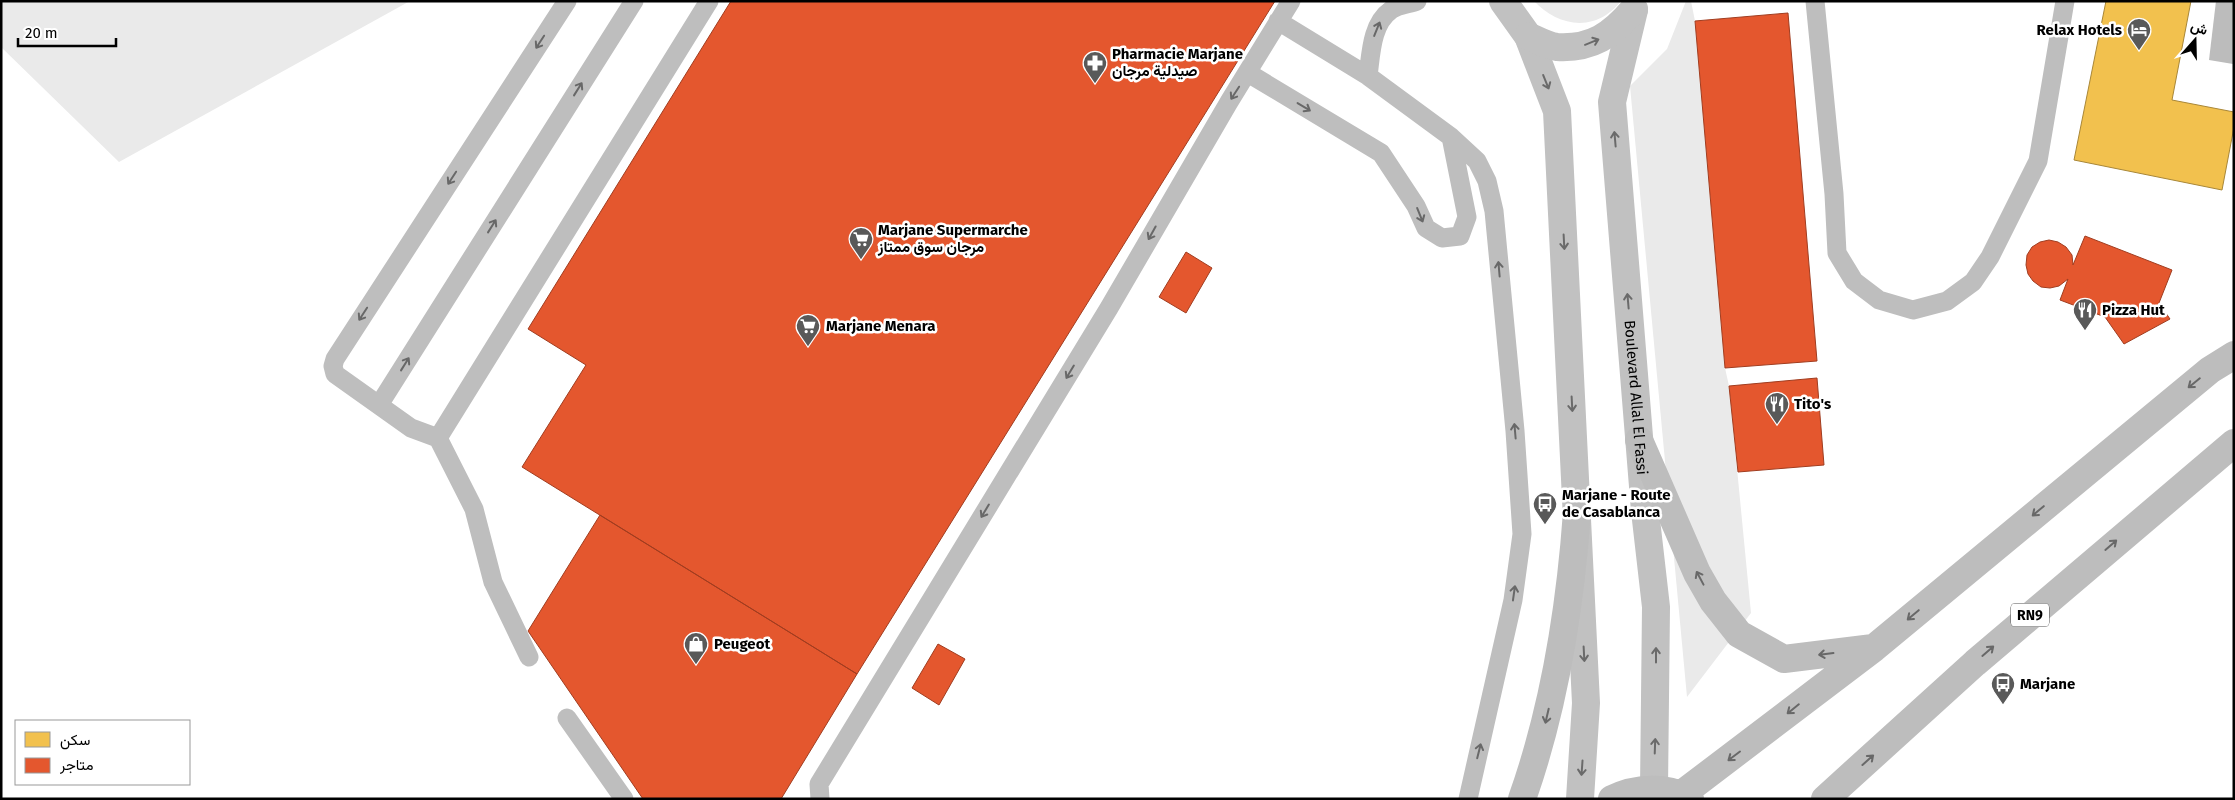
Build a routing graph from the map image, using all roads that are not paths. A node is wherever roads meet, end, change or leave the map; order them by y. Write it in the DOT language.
graph roads {
  1 [pos="567,1"];
  2 [pos="634,1"];
  3 [pos="709,1"];
  4 [pos="1291,1"];
  5 [pos="1417,1"];
  6 [pos="1503,1"];
  7 [pos="1815,1"];
  8 [pos="2065,1"];
  9 [pos="1636,6"];
  10 [pos="1278,21"];
  11 [pos="1528,36"];
  12 [pos="1248,73"];
  13 [pos="1368,76"];
  14 [pos="1451,137"];
  15 [pos="2234,355"];
  16 [pos="379,405"];
  17 [pos="438,438"];
  18 [pos="1639,440"];
  19 [pos="2234,443"];
  20 [pos="1577,512"];
  21 [pos="1874,648"];
  22 [pos="529,657"];
  23 [pos="567,718"];
  24 [pos="1654,789"];
  25 [pos="1686,797"];
  26 [pos="624,799"];
  27 [pos="820,799"];
  28 [pos="1468,799"];
  29 [pos="1522,799"];
  30 [pos="1580,799"];
  31 [pos="1612,799"];
  32 [pos="1825,799"];
  1 -- 16 [label="lane, one-way"];
  16 -- 2 [label="lane, one-way"];
  3 -- 17 [label="lane"];
  4 -- 10 [label="lane"];
  13 -- 5 [label="lane, one-way"];
  6 -- 11 [label="main road"];
  7 -- 8 [label="lane"];
  11 -- 9 [label="main road, one-way"];
  18 -- 9 [label="main road, Boulevard Allal El Fassi, one-way"];
  10 -- 12 [label="lane"];
  10 -- 13 [label="lane"];
  11 -- 20 [label="main road, one-way"];
  12 -- 14 [label="lane, one-way"];
  12 -- 27 [label="lane, one-way"];
  13 -- 14 [label="lane"];
  28 -- 14 [label="lane, one-way"];
  15 -- 21 [label="main road, one-way"];
  16 -- 17 [label="lane"];
  17 -- 22 [label="lane"];
  21 -- 18 [label="main road, one-way"];
  24 -- 18 [label="main road, Boulevard Allal El Fassi, one-way"];
  32 -- 19 [label="main road, RN9, one-way"];
  20 -- 29 [label="main road, one-way"];
  20 -- 30 [label="main road, one-way"];
  21 -- 25 [label="main road, one-way"];
  23 -- 26 [label="lane"];
  24 -- 25 [label="main road"];
  24 -- 31 [label="main road"];
}
